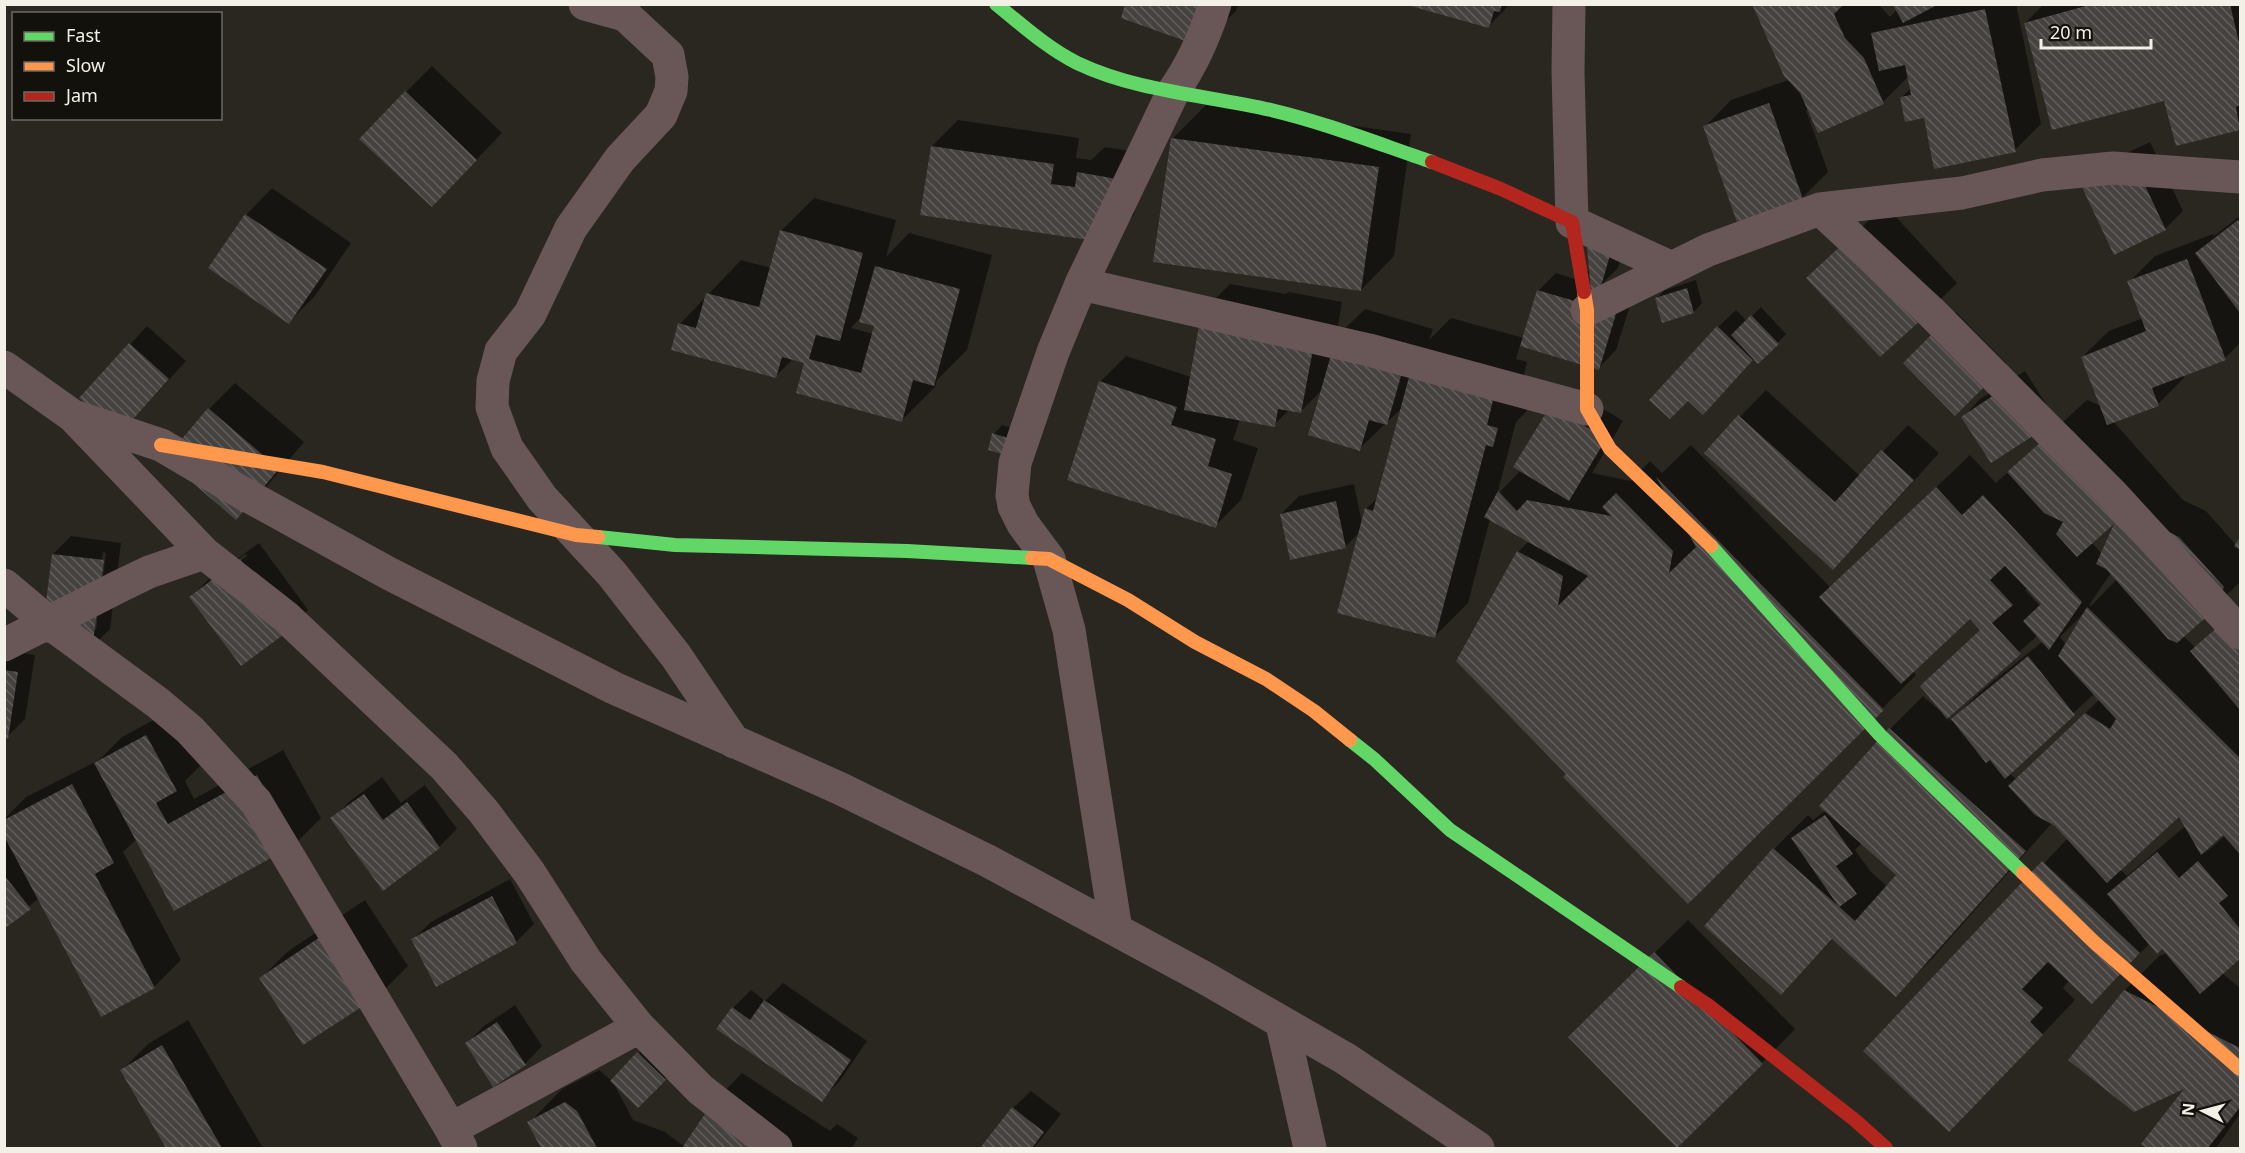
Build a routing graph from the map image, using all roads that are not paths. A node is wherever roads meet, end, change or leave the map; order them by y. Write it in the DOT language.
graph roads {
  1 [pos="585,4"];
  2 [pos="996,4"];
  3 [pos="1215,4"];
  4 [pos="1569,4"];
  5 [pos="636,10"];
  6 [pos="1173,92"];
  7 [pos="2241,177"];
  8 [pos="1820,209"];
  9 [pos="1572,222"];
  10 [pos="1672,268"];
  11 [pos="1081,284"];
  12 [pos="1587,310"];
  13 [pos="5,367"];
  14 [pos="1587,409"];
  15 [pos="73,416"];
  16 [pos="161,445"];
  17 [pos="576,535"];
  18 [pos="204,553"];
  19 [pos="1049,559"];
  20 [pos="4,585"];
  21 [pos="48,622"];
  22 [pos="2241,633"];
  23 [pos="4,645"];
  24 [pos="734,742"];
  25 [pos="1116,930"];
  26 [pos="1282,1024"];
  27 [pos="639,1027"];
  28 [pos="2241,1069"];
  29 [pos="456,1139"];
  30 [pos="776,1149"];
  31 [pos="1310,1149"];
  32 [pos="1478,1149"];
  33 [pos="1886,1149"];
  1 -- 5 [label="street"];
  2 -- 6 [label="street"];
  3 -- 6 [label="street"];
  4 -- 9 [label="street"];
  5 -- 17 [label="street"];
  6 -- 9 [label="street"];
  6 -- 11 [label="street"];
  7 -- 8 [label="street"];
  8 -- 10 [label="street"];
  8 -- 22 [label="street"];
  9 -- 10 [label="street"];
  9 -- 12 [label="street"];
  10 -- 12 [label="street"];
  11 -- 14 [label="street"];
  11 -- 19 [label="street"];
  12 -- 14 [label="street"];
  13 -- 15 [label="street"];
  14 -- 28 [label="street"];
  15 -- 16 [label="street"];
  15 -- 18 [label="street"];
  16 -- 17 [label="street"];
  16 -- 24 [label="street"];
  17 -- 19 [label="street"];
  17 -- 24 [label="street"];
  18 -- 21 [label="street"];
  18 -- 27 [label="street"];
  19 -- 25 [label="street"];
  19 -- 33 [label="street"];
  20 -- 21 [label="street"];
  21 -- 23 [label="street"];
  21 -- 29 [label="street"];
  24 -- 25 [label="street"];
  25 -- 26 [label="street"];
  26 -- 31 [label="street"];
  26 -- 32 [label="street"];
  27 -- 29 [label="street"];
  27 -- 30 [label="street"];
}
